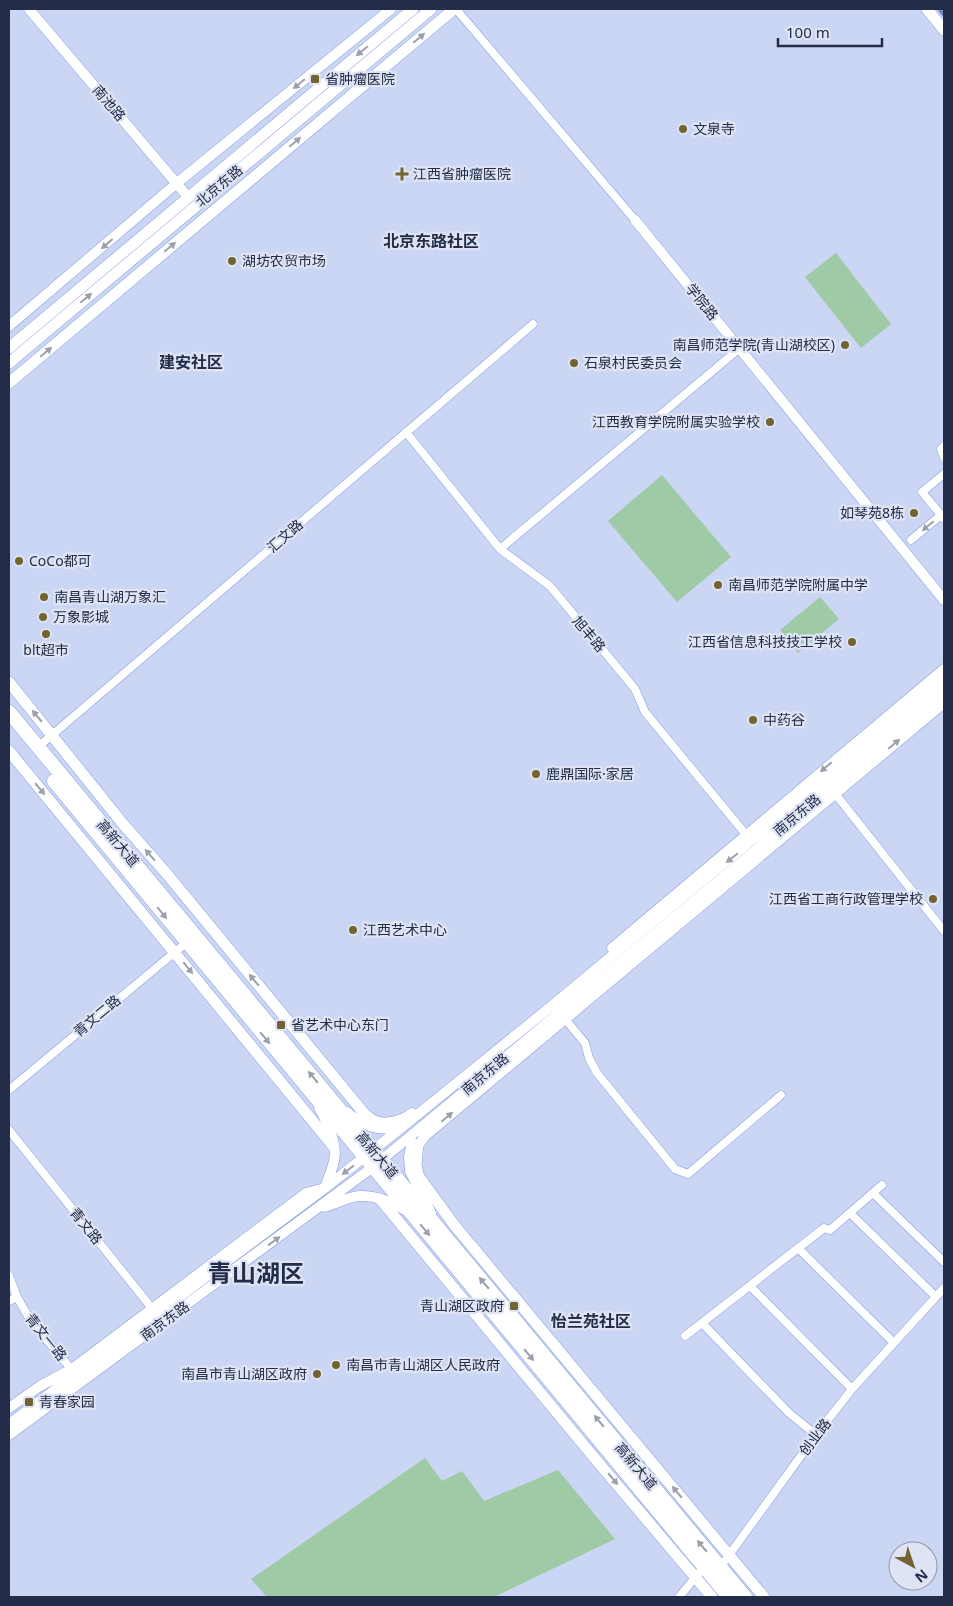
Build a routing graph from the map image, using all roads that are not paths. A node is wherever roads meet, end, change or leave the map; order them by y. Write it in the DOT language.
graph roads {
  1 [pos="30,9"];
  2 [pos="390,9"];
  3 [pos="412,9"];
  4 [pos="431,9"];
  5 [pos="455,9"];
  6 [pos="927,9"];
  7 [pos="944,30"];
  8 [pos="177,183"];
  9 [pos="188,197"];
  10 [pos="635,220"];
  11 [pos="533,324"];
  12 [pos="9,326"];
  13 [pos="9,348"];
  14 [pos="740,348"];
  15 [pos="9,363"];
  16 [pos="9,383"];
  17 [pos="406,432"];
  18 [pos="944,446"];
  19 [pos="944,457"];
  20 [pos="944,474"];
  21 [pos="943,515"];
  22 [pos="911,540"];
  23 [pos="500,549"];
  24 [pos="944,600"];
  25 [pos="944,669"];
  26 [pos="944,681"];
  27 [pos="9,682"];
  28 [pos="944,691"];
  29 [pos="944,703"];
  30 [pos="9,712"];
  31 [pos="9,726"];
  32 [pos="52,735"];
  33 [pos="38,747"];
  34 [pos="9,751"];
  35 [pos="833,790"];
  36 [pos="751,842"];
  37 [pos="944,931"];
  38 [pos="186,943"];
  39 [pos="175,952"];
  40 [pos="565,1019"];
  41 [pos="483,1086"];
  42 [pos="9,1090"];
  43 [pos="781,1095"];
  44 [pos="321,1097"];
  45 [pos="450,1103"];
  46 [pos="364,1112"];
  47 [pos="431,1119"];
  48 [pos="401,1128"];
  49 [pos="9,1130"];
  50 [pos="334,1147"];
  51 [pos="417,1154"];
  52 [pos="373,1159"];
  53 [pos="882,1185"];
  54 [pos="325,1188"];
  55 [pos="873,1193"];
  56 [pos="380,1199"];
  57 [pos="316,1210"];
  58 [pos="411,1213"];
  59 [pos="850,1213"];
  60 [pos="439,1229"];
  61 [pos="798,1248"];
  62 [pos="248,1260"];
  63 [pos="944,1262"];
  64 [pos="9,1276"];
  65 [pos="750,1286"];
  66 [pos="944,1288"];
  67 [pos="936,1297"];
  68 [pos="13,1299"];
  69 [pos="157,1315"];
  70 [pos="702,1323"];
  71 [pos="686,1336"];
  72 [pos="894,1343"];
  73 [pos="76,1375"];
  74 [pos="852,1389"];
  75 [pos="9,1408"];
  76 [pos="9,1424"];
  77 [pos="9,1435"];
  78 [pos="816,1435"];
  79 [pos="9,1442"];
  80 [pos="729,1555"];
  81 [pos="707,1582"];
  82 [pos="679,1597"];
  83 [pos="729,1597"];
  84 [pos="745,1597"];
  85 [pos="764,1597"];
  1 -- 8 [label="main road, 南池路"];
  2 -- 8 [label="main road, one-way"];
  3 -- 9 [label="main road, 北京东路, one-way"];
  15 -- 4 [label="main road, 北京东路, one-way"];
  5 -- 10 [label="street, 学院路"];
  16 -- 5 [label="main road, one-way"];
  6 -- 7 [label="main road"];
  8 -- 9 [label="main road, 南池路"];
  8 -- 12 [label="main road, one-way"];
  9 -- 13 [label="main road, 北京东路"];
  10 -- 14 [label="main road, 学院路"];
  11 -- 17 [label="street, 汇文路"];
  14 -- 23 [label="street"];
  14 -- 24 [label="main road, 学院路"];
  17 -- 23 [label="street, 旭丰路"];
  17 -- 32 [label="street, 汇文路"];
  18 -- 19 [label="street"];
  20 -- 21 [label="street"];
  21 -- 22 [label="street, one-way"];
  23 -- 36 [label="street, 旭丰路"];
  25 -- 36 [label="main road, one-way"];
  26 -- 36 [label="main road, 南京东路"];
  32 -- 27 [label="main road, one-way"];
  28 -- 35 [label="main road, 南京东路"];
  35 -- 29 [label="main road, one-way"];
  30 -- 33 [label="highway, 高新大道"];
  31 -- 38 [label="highway, 高新大道, one-way"];
  32 -- 33 [label="street, 汇文路"];
  46 -- 32 [label="main road, one-way"];
  44 -- 33 [label="highway, 高新大道, one-way"];
  34 -- 39 [label="main road, one-way"];
  35 -- 36 [label="main road, 南京东路"];
  35 -- 37 [label="street"];
  35 -- 40 [label="main road"];
  36 -- 45 [label="main road, 南京东路"];
  36 -- 46 [label="main road"];
  36 -- 48 [label="main road, 南京东路, one-way"];
  38 -- 39 [label="street, 青文二路"];
  38 -- 44 [label="highway, 高新大道, one-way"];
  39 -- 42 [label="street, 青文二路"];
  39 -- 50 [label="main road, one-way"];
  40 -- 41 [label="main road"];
  40 -- 43 [label="street"];
  41 -- 45 [label="street"];
  51 -- 41 [label="main road, one-way"];
  44 -- 48 [label="main road"];
  44 -- 50 [label="main road"];
  44 -- 52 [label="highway, 高新大道"];
  45 -- 47 [label="main road, 南京东路"];
  47 -- 52 [label="main road, 南京东路"];
  47 -- 60 [label="main road"];
  48 -- 52 [label="main road, 南京东路"];
  49 -- 69 [label="street, 青文路"];
  50 -- 54 [label="main road"];
  80 -- 51 [label="main road, one-way"];
  52 -- 54 [label="main road, 南京东路, one-way"];
  52 -- 57 [label="main road, 南京东路"];
  52 -- 58 [label="highway, 高新大道"];
  52 -- 60 [label="highway, 高新大道"];
  53 -- 55 [label="street"];
  54 -- 69 [label="main road, 南京东路"];
  55 -- 59 [label="street"];
  55 -- 63 [label="street"];
  56 -- 57 [label="main road"];
  56 -- 58 [label="main road"];
  56 -- 81 [label="main road, one-way"];
  62 -- 57 [label="main road, 南京东路, one-way"];
  58 -- 81 [label="highway, 高新大道, one-way"];
  59 -- 61 [label="street"];
  59 -- 67 [label="street"];
  81 -- 60 [label="highway, 高新大道, one-way"];
  61 -- 65 [label="street"];
  61 -- 72 [label="street"];
  62 -- 69 [label="main road, 南京东路"];
  62 -- 79 [label="main road"];
  64 -- 68 [label="street, 青文一路"];
  65 -- 70 [label="street"];
  65 -- 74 [label="street"];
  66 -- 67 [label="street, 创业路"];
  67 -- 72 [label="street, 创业路"];
  68 -- 73 [label="street, 青文一路"];
  69 -- 73 [label="main road, 南京东路"];
  69 -- 73 [label="main road"];
  70 -- 71 [label="street"];
  70 -- 78 [label="street"];
  72 -- 74 [label="street, 创业路"];
  73 -- 75 [label="main road"];
  73 -- 76 [label="main road, 南京东路"];
  73 -- 77 [label="main road, 南京东路"];
  74 -- 78 [label="street, 创业路"];
  78 -- 80 [label="street, 创业路"];
  80 -- 81 [label="street, 创业路"];
  80 -- 85 [label="main road"];
  81 -- 82 [label="street, 创业路"];
  81 -- 83 [label="highway, 高新大道"];
  81 -- 84 [label="highway, 高新大道"];
}
